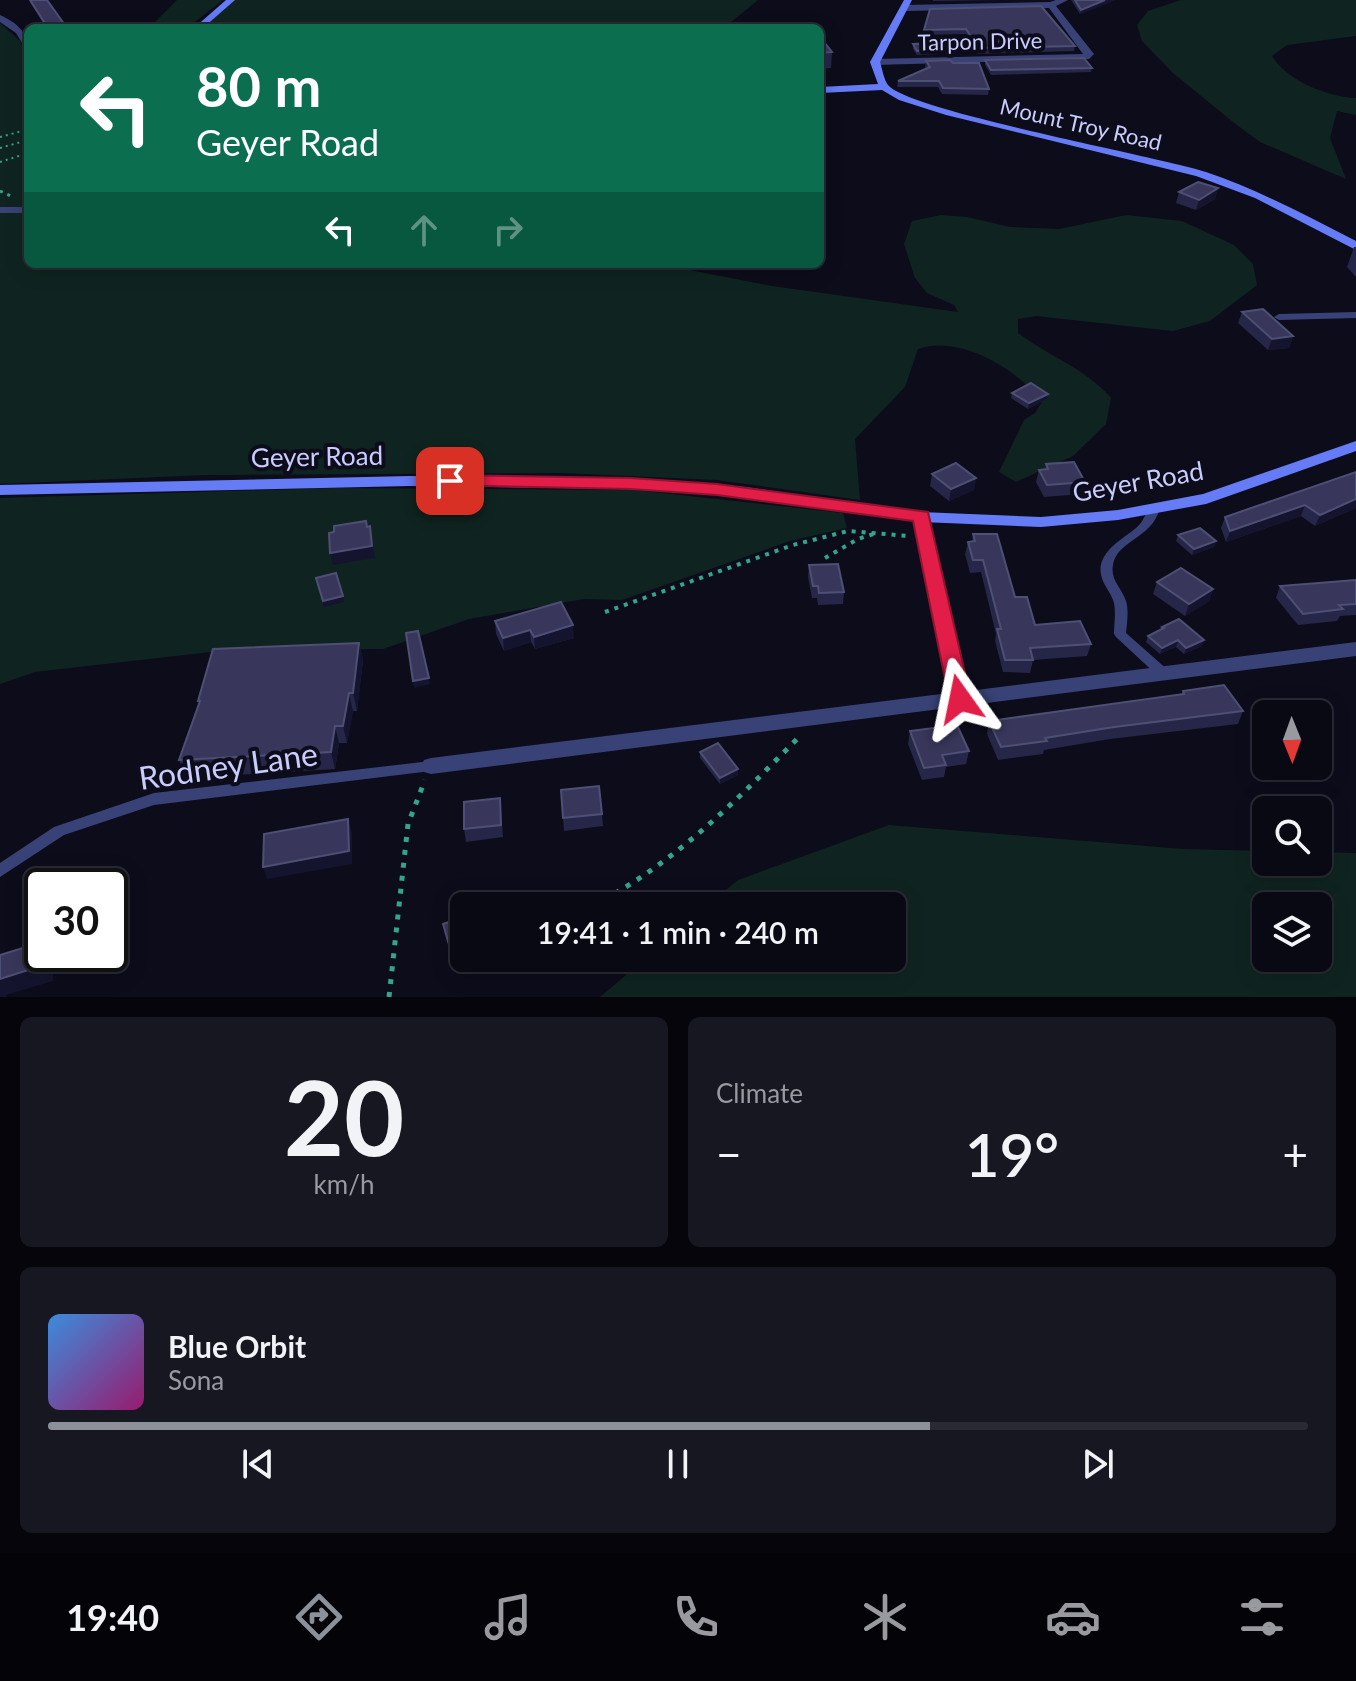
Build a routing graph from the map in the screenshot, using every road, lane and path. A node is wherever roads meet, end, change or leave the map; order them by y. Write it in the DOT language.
graph roads {
  1 [pos="231,0"];
  2 [pos="1064,0"];
  3 [pos="906,4"];
  4 [pos="1051,5"];
  5 [pos="0,18"];
  6 [pos="203,24"];
  7 [pos="24,39"];
  8 [pos="875,62"];
  9 [pos="884,87"];
  10 [pos="824,90"];
  11 [pos="24,131"];
  12 [pos="0,137"];
  13 [pos="24,141"];
  14 [pos="0,148"];
  15 [pos="24,154"];
  16 [pos="0,162"];
  17 [pos="0,210"];
  18 [pos="24,210"];
  19 [pos="1356,246"];
  20 [pos="1356,315"];
  21 [pos="1279,317"];
  22 [pos="1356,446"];
  23 [pos="0,490"];
  24 [pos="1154,508"];
  25 [pos="921,517"];
  26 [pos="879,533"];
  27 [pos="926,538"];
  28 [pos="825,558"];
  29 [pos="605,612"];
  30 [pos="1356,649"];
  31 [pos="1164,674"];
  32 [pos="960,699"];
  33 [pos="819,717"];
  34 [pos="431,766"];
  35 [pos="0,871"];
  36 [pos="622,892"];
  37 [pos="389,997"];
  1 -- 6 [label="street"];
  2 -- 4 [label="street"];
  3 -- 4 [label="street"];
  3 -- 8 [label="street"];
  4 -- 8 [label="street, Tarpon Drive"];
  5 -- 7 [label="street"];
  8 -- 9 [label="street"];
  9 -- 10 [label="street"];
  9 -- 19 [label="street, Mount Troy Road"];
  11 -- 12 [label="path"];
  13 -- 14 [label="path"];
  15 -- 16 [label="path"];
  17 -- 18 [label="street"];
  20 -- 21 [label="lane"];
  22 -- 24 [label="street, Geyer Road"];
  23 -- 25 [label="street, Geyer Road"];
  24 -- 25 [label="street, Geyer Road"];
  24 -- 31 [label="lane"];
  25 -- 27 [label="street"];
  26 -- 27 [label="path"];
  26 -- 28 [label="path"];
  26 -- 29 [label="path"];
  27 -- 32 [label="street"];
  30 -- 31 [label="street"];
  31 -- 32 [label="street"];
  32 -- 33 [label="street"];
  33 -- 34 [label="street"];
  33 -- 36 [label="path"];
  34 -- 35 [label="lane, Rodney Lane"];
  34 -- 37 [label="path"];
}
